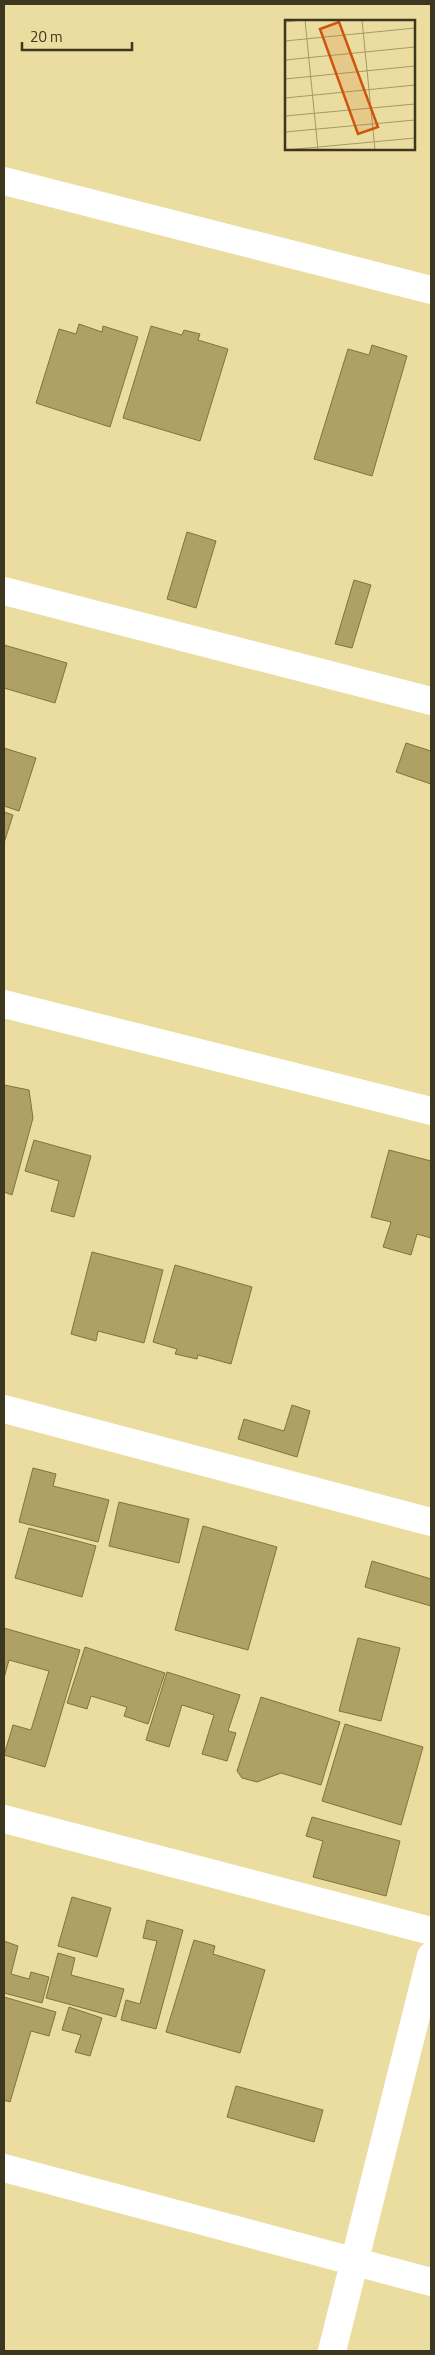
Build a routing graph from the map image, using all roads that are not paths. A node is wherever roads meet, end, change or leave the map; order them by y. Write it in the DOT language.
graph roads {
  1 [pos="4,181"];
  2 [pos="431,290"];
  3 [pos="4,591"];
  4 [pos="431,701"];
  5 [pos="4,1004"];
  6 [pos="431,1112"];
  7 [pos="4,1409"];
  8 [pos="431,1522"];
  9 [pos="4,1818"];
  10 [pos="431,1931"];
  11 [pos="431,1956"];
  12 [pos="4,2168"];
  13 [pos="353,2262"];
  14 [pos="431,2282"];
  15 [pos="332,2351"];
  1 -- 2 [label="street"];
  3 -- 4 [label="street"];
  5 -- 6 [label="street"];
  7 -- 8 [label="street"];
  9 -- 10 [label="street"];
  11 -- 13 [label="street"];
  12 -- 13 [label="street"];
  13 -- 14 [label="street"];
  13 -- 15 [label="street"];
}
